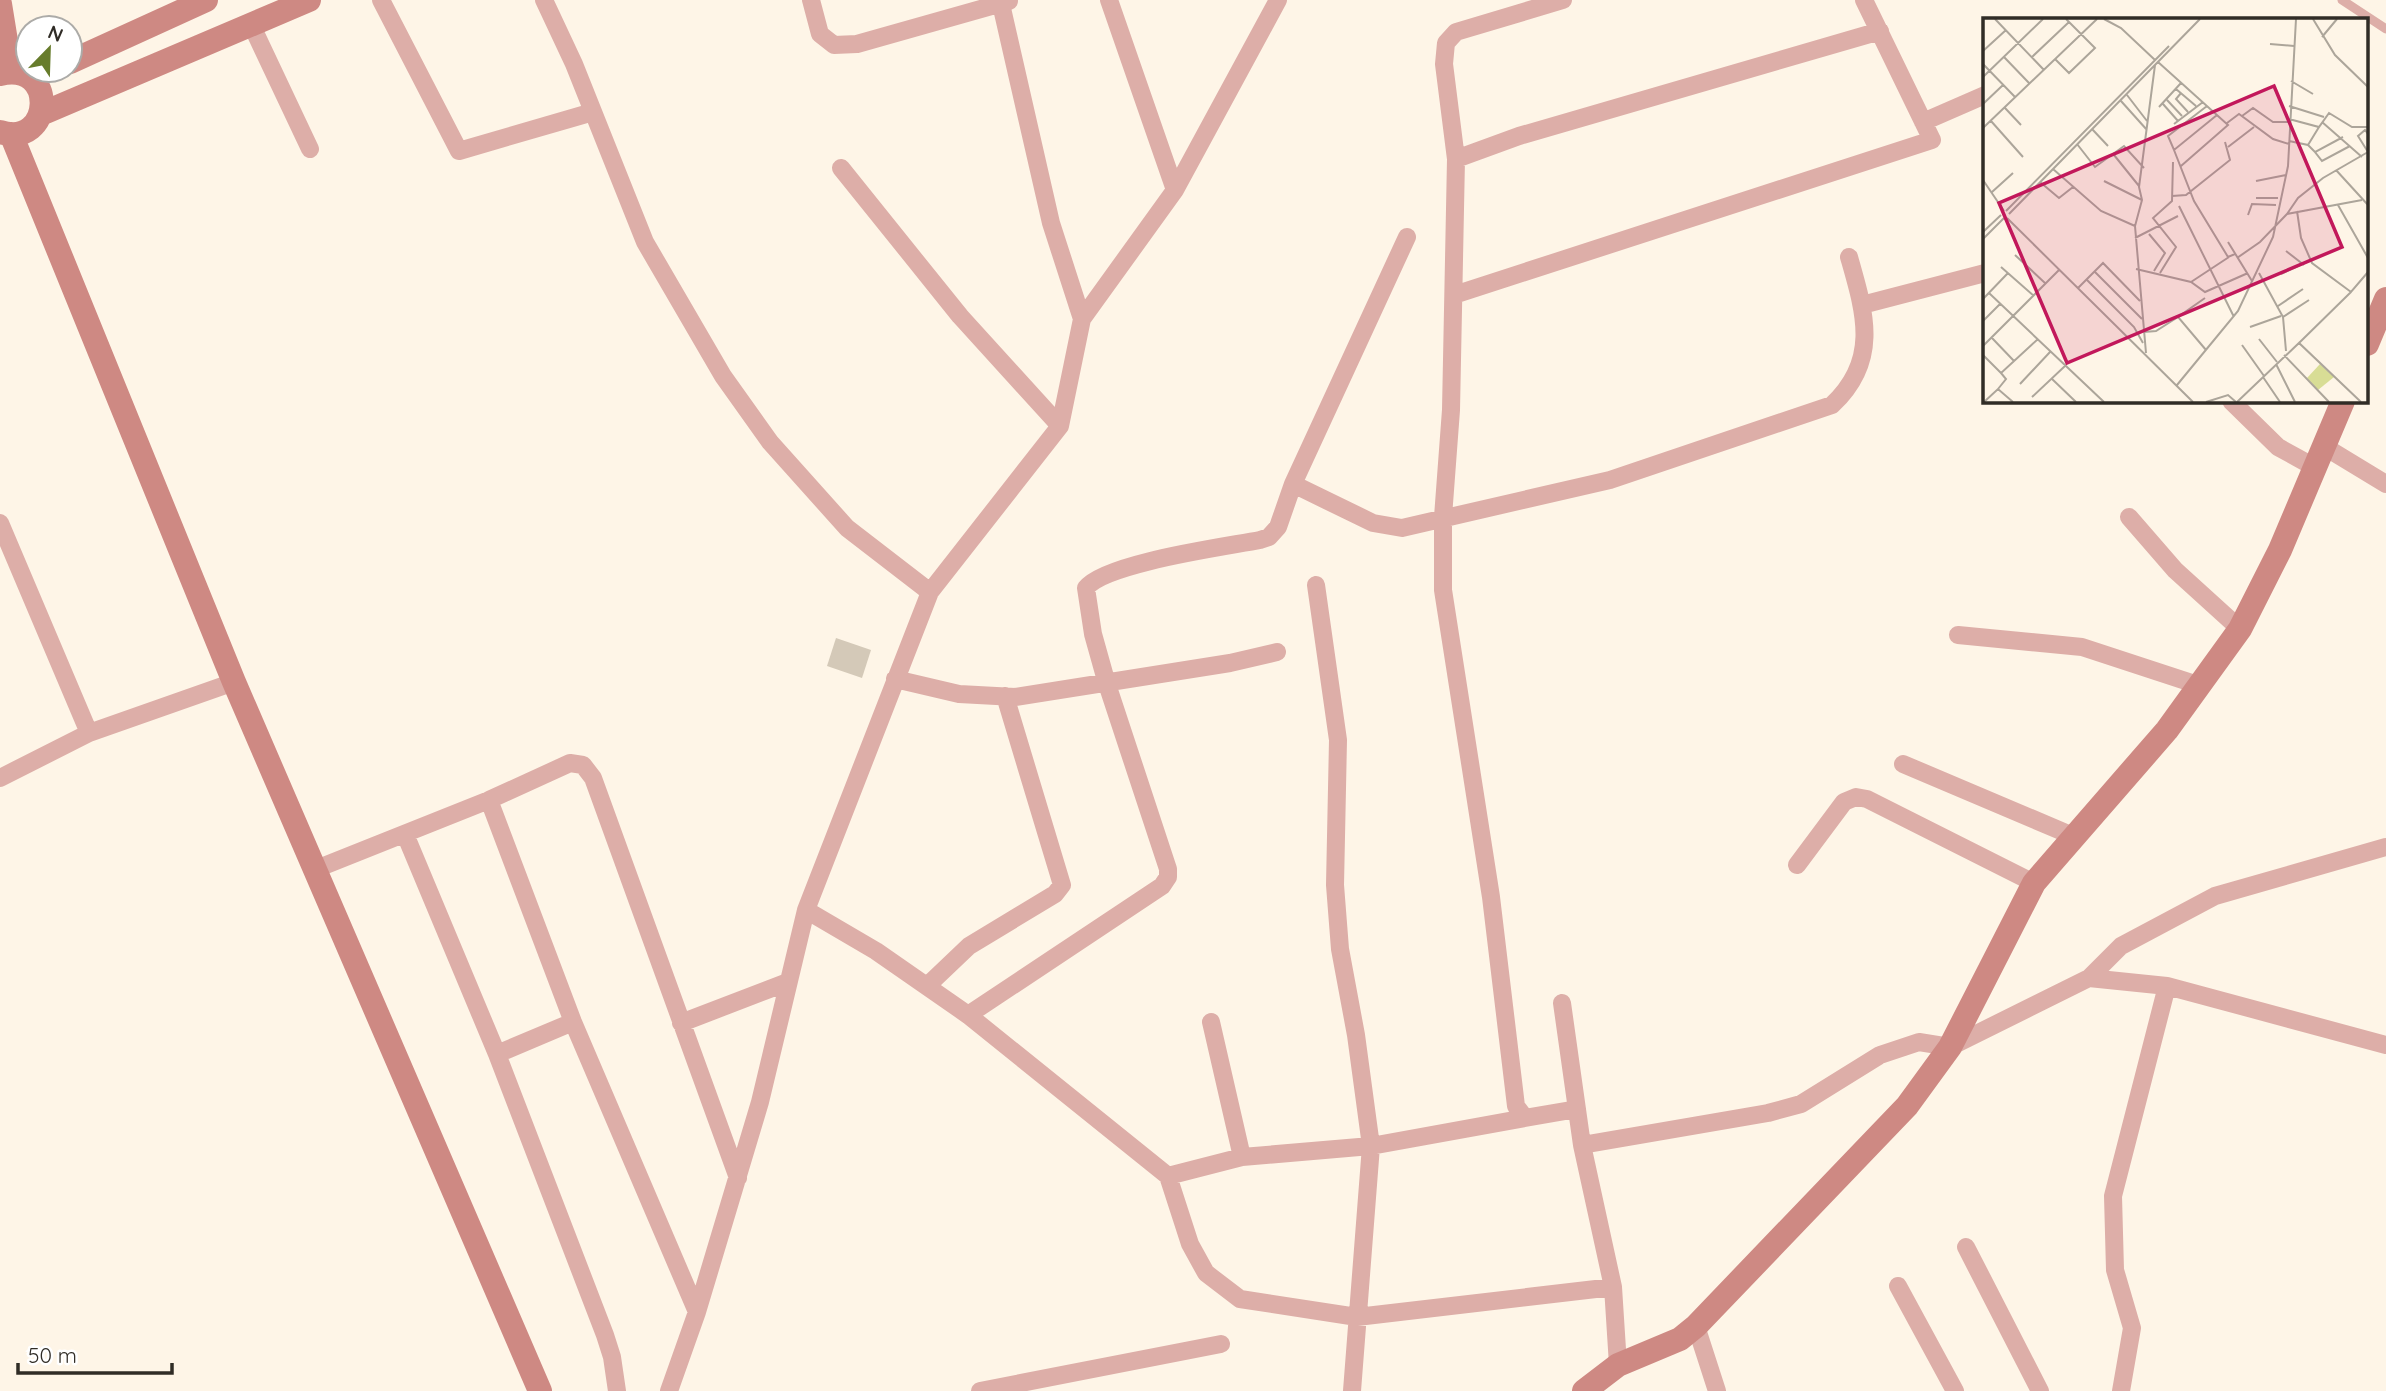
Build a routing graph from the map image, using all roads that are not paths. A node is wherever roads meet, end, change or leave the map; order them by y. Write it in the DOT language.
graph roads {
  1 [pos="206,0"];
  2 [pos="309,0"];
  3 [pos="381,0"];
  4 [pos="544,0"];
  5 [pos="811,0"];
  6 [pos="1109,0"];
  7 [pos="1278,0"];
  8 [pos="1563,0"];
  9 [pos="1864,0"];
  10 [pos="2342,0"];
  11 [pos="1006,2"];
  12 [pos="0,4"];
  13 [pos="251,24"];
  14 [pos="2386,29"];
  15 [pos="1880,31"];
  16 [pos="14,47"];
  17 [pos="84,56"];
  18 [pos="32,84"];
  19 [pos="1983,96"];
  20 [pos="593,112"];
  21 [pos="41,114"];
  22 [pos="1923,122"];
  23 [pos="6,133"];
  24 [pos="310,149"];
  25 [pos="1456,159"];
  26 [pos="841,169"];
  27 [pos="1175,190"];
  28 [pos="1406,237"];
  29 [pos="1849,257"];
  30 [pos="1983,274"];
  31 [pos="1454,295"];
  32 [pos="2379,300"];
  33 [pos="1862,305"];
  34 [pos="1082,319"];
  35 [pos="2368,340"];
  36 [pos="2232,402"];
  37 [pos="2343,402"];
  38 [pos="1060,426"];
  39 [pos="2320,457"];
  40 [pos="1293,484"];
  41 [pos="2386,484"];
  42 [pos="1443,517"];
  43 [pos="2129,517"];
  44 [pos="0,523"];
  45 [pos="1316,585"];
  46 [pos="930,592"];
  47 [pos="2240,629"];
  48 [pos="1958,635"];
  49 [pos="1277,652"];
  50 [pos="895,679"];
  51 [pos="233,682"];
  52 [pos="1107,684"];
  53 [pos="2201,686"];
  54 [pos="1005,696"];
  55 [pos="89,733"];
  56 [pos="1903,764"];
  57 [pos="0,778"];
  58 [pos="489,800"];
  59 [pos="405,834"];
  60 [pos="2073,836"];
  61 [pos="2386,847"];
  62 [pos="1797,864"];
  63 [pos="316,869"];
  64 [pos="2034,883"];
  65 [pos="806,910"];
  66 [pos="2088,978"];
  67 [pos="789,982"];
  68 [pos="927,986"];
  69 [pos="2167,986"];
  70 [pos="1562,1003"];
  71 [pos="968,1015"];
  72 [pos="573,1022"];
  73 [pos="1211,1022"];
  74 [pos="681,1023"];
  75 [pos="2386,1045"];
  76 [pos="1950,1047"];
  77 [pos="497,1054"];
  78 [pos="1577,1109"];
  79 [pos="1525,1118"];
  80 [pos="1582,1145"];
  81 [pos="1371,1146"];
  82 [pos="1242,1157"];
  83 [pos="1168,1177"];
  84 [pos="738,1178"];
  85 [pos="1966,1247"];
  86 [pos="1898,1286"];
  87 [pos="1613,1287"];
  88 [pos="697,1312"];
  89 [pos="1357,1317"];
  90 [pos="1696,1325"];
  91 [pos="1221,1344"];
  92 [pos="1618,1365"];
  93 [pos="540,1391"];
  94 [pos="617,1391"];
  95 [pos="669,1391"];
  96 [pos="980,1391"];
  97 [pos="1352,1391"];
  98 [pos="1584,1391"];
  99 [pos="1717,1391"];
  100 [pos="1955,1391"];
  101 [pos="2040,1391"];
  102 [pos="2121,1391"];
  1 -- 17 [label="main road"];
  2 -- 13 [label="main road"];
  3 -- 20 [label="street"];
  4 -- 20 [label="street"];
  5 -- 11 [label="street"];
  6 -- 27 [label="street"];
  7 -- 27 [label="street"];
  8 -- 25 [label="street"];
  9 -- 15 [label="street"];
  10 -- 14 [label="lane"];
  11 -- 34 [label="street"];
  12 -- 16 [label="main road"];
  13 -- 21 [label="main road"];
  13 -- 24 [label="street"];
  15 -- 22 [label="street"];
  15 -- 25 [label="street"];
  18 -- 21 [label="main road"];
  19 -- 22 [label="street"];
  20 -- 46 [label="street"];
  21 -- 23 [label="main road"];
  22 -- 31 [label="street"];
  23 -- 51 [label="main road"];
  25 -- 31 [label="street"];
  26 -- 38 [label="street"];
  27 -- 34 [label="street"];
  28 -- 40 [label="street"];
  29 -- 33 [label="street"];
  30 -- 33 [label="street"];
  31 -- 42 [label="street"];
  32 -- 35 [label="main road"];
  33 -- 42 [label="street"];
  34 -- 38 [label="street"];
  36 -- 39 [label="street"];
  37 -- 39 [label="main road"];
  38 -- 46 [label="street"];
  39 -- 41 [label="street"];
  39 -- 47 [label="main road"];
  40 -- 42 [label="street"];
  40 -- 52 [label="street"];
  42 -- 79 [label="street"];
  43 -- 47 [label="street"];
  44 -- 55 [label="street"];
  45 -- 81 [label="street"];
  46 -- 50 [label="street"];
  47 -- 53 [label="main road"];
  48 -- 53 [label="street"];
  49 -- 52 [label="street"];
  50 -- 54 [label="street"];
  50 -- 65 [label="street"];
  51 -- 55 [label="street"];
  51 -- 63 [label="main road"];
  52 -- 54 [label="street"];
  52 -- 71 [label="street"];
  53 -- 60 [label="main road"];
  54 -- 68 [label="street"];
  55 -- 57 [label="street"];
  56 -- 60 [label="street"];
  58 -- 59 [label="street"];
  58 -- 72 [label="street"];
  58 -- 74 [label="street"];
  59 -- 63 [label="street"];
  59 -- 77 [label="street"];
  60 -- 64 [label="main road"];
  61 -- 66 [label="street"];
  62 -- 64 [label="street"];
  63 -- 93 [label="main road"];
  64 -- 76 [label="main road"];
  65 -- 67 [label="street"];
  65 -- 68 [label="street"];
  66 -- 69 [label="street"];
  66 -- 76 [label="street"];
  67 -- 74 [label="street"];
  67 -- 84 [label="street"];
  68 -- 71 [label="street"];
  69 -- 75 [label="street"];
  69 -- 102 [label="street"];
  70 -- 78 [label="street"];
  71 -- 83 [label="street"];
  72 -- 77 [label="street"];
  72 -- 88 [label="street"];
  73 -- 82 [label="street"];
  74 -- 84 [label="street"];
  76 -- 80 [label="street"];
  76 -- 90 [label="main road"];
  77 -- 94 [label="street"];
  78 -- 79 [label="street"];
  78 -- 80 [label="street"];
  79 -- 81 [label="street"];
  80 -- 87 [label="street"];
  81 -- 82 [label="street"];
  81 -- 89 [label="street"];
  82 -- 83 [label="street"];
  83 -- 89 [label="street"];
  84 -- 88 [label="street"];
  85 -- 101 [label="street"];
  86 -- 100 [label="street"];
  87 -- 89 [label="street"];
  87 -- 92 [label="street"];
  88 -- 95 [label="street"];
  89 -- 97 [label="street"];
  90 -- 92 [label="main road"];
  90 -- 99 [label="street"];
  91 -- 96 [label="street"];
  92 -- 98 [label="main road"];
}
